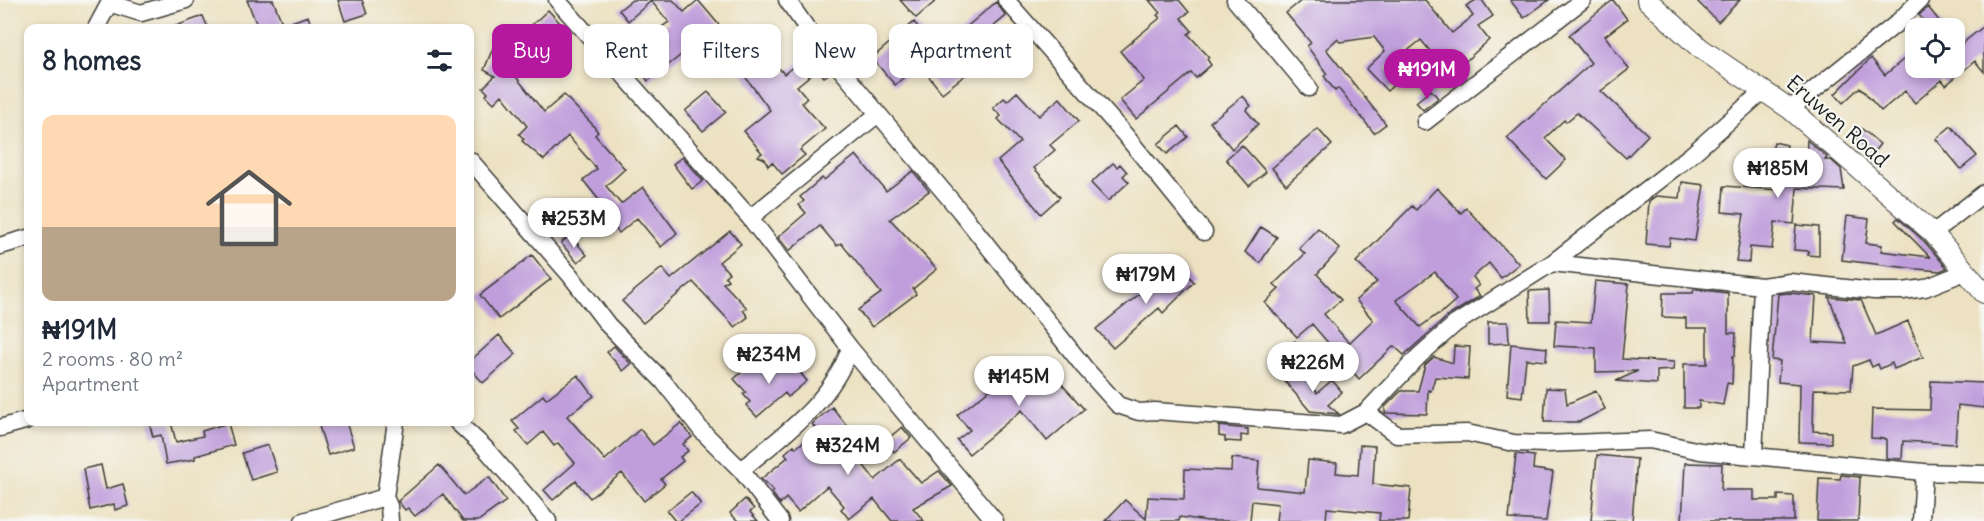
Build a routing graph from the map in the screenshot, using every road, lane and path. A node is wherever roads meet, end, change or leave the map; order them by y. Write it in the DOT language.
graph roads {
  1 [pos="186,0"];
  2 [pos="557,0"];
  3 [pos="787,0"];
  4 [pos="1006,0"];
  5 [pos="1235,0"];
  6 [pos="1582,0"];
  7 [pos="1647,0"];
  8 [pos="1920,0"];
  9 [pos="112,2"];
  10 [pos="98,24"];
  11 [pos="1309,88"];
  12 [pos="1764,90"];
  13 [pos="1790,109"];
  14 [pos="878,114"];
  15 [pos="1425,122"];
  16 [pos="474,165"];
  17 [pos="1984,193"];
  18 [pos="750,218"];
  19 [pos="1204,232"];
  20 [pos="1933,233"];
  21 [pos="24,239"];
  22 [pos="0,246"];
  23 [pos="1552,263"];
  24 [pos="1965,272"];
  25 [pos="1762,286"];
  26 [pos="1984,293"];
  27 [pos="850,348"];
  28 [pos="1366,412"];
  29 [pos="24,421"];
  30 [pos="395,426"];
  31 [pos="461,426"];
  32 [pos="0,428"];
  33 [pos="1754,455"];
  34 [pos="741,470"];
  35 [pos="1924,472"];
  36 [pos="1984,474"];
  37 [pos="385,497"];
  38 [pos="303,521"];
  39 [pos="390,521"];
  40 [pos="548,521"];
  41 [pos="780,521"];
  42 [pos="995,521"];
  43 [pos="1921,521"];
  1 -- 9 [label="street"];
  2 -- 18 [label="street"];
  3 -- 14 [label="street"];
  4 -- 19 [label="street"];
  5 -- 11 [label="street"];
  6 -- 15 [label="street"];
  7 -- 12 [label="street, Eruwen Road"];
  8 -- 13 [label="street"];
  9 -- 10 [label="street"];
  12 -- 13 [label="street, Eruwen Road"];
  12 -- 23 [label="street"];
  13 -- 20 [label="street, Eruwen Road"];
  14 -- 18 [label="street"];
  14 -- 28 [label="street"];
  16 -- 34 [label="street"];
  17 -- 20 [label="street"];
  18 -- 27 [label="street"];
  20 -- 24 [label="street, Eruwen Road"];
  21 -- 22 [label="street"];
  23 -- 25 [label="street"];
  23 -- 28 [label="street"];
  24 -- 25 [label="street"];
  24 -- 26 [label="street, Eruwen Road"];
  25 -- 33 [label="street"];
  27 -- 34 [label="street"];
  27 -- 42 [label="street"];
  28 -- 33 [label="street"];
  29 -- 32 [label="street"];
  30 -- 37 [label="street"];
  31 -- 40 [label="street"];
  33 -- 35 [label="street"];
  34 -- 41 [label="street"];
  35 -- 36 [label="street"];
  35 -- 43 [label="street"];
  37 -- 38 [label="street"];
  37 -- 39 [label="street"];
}
